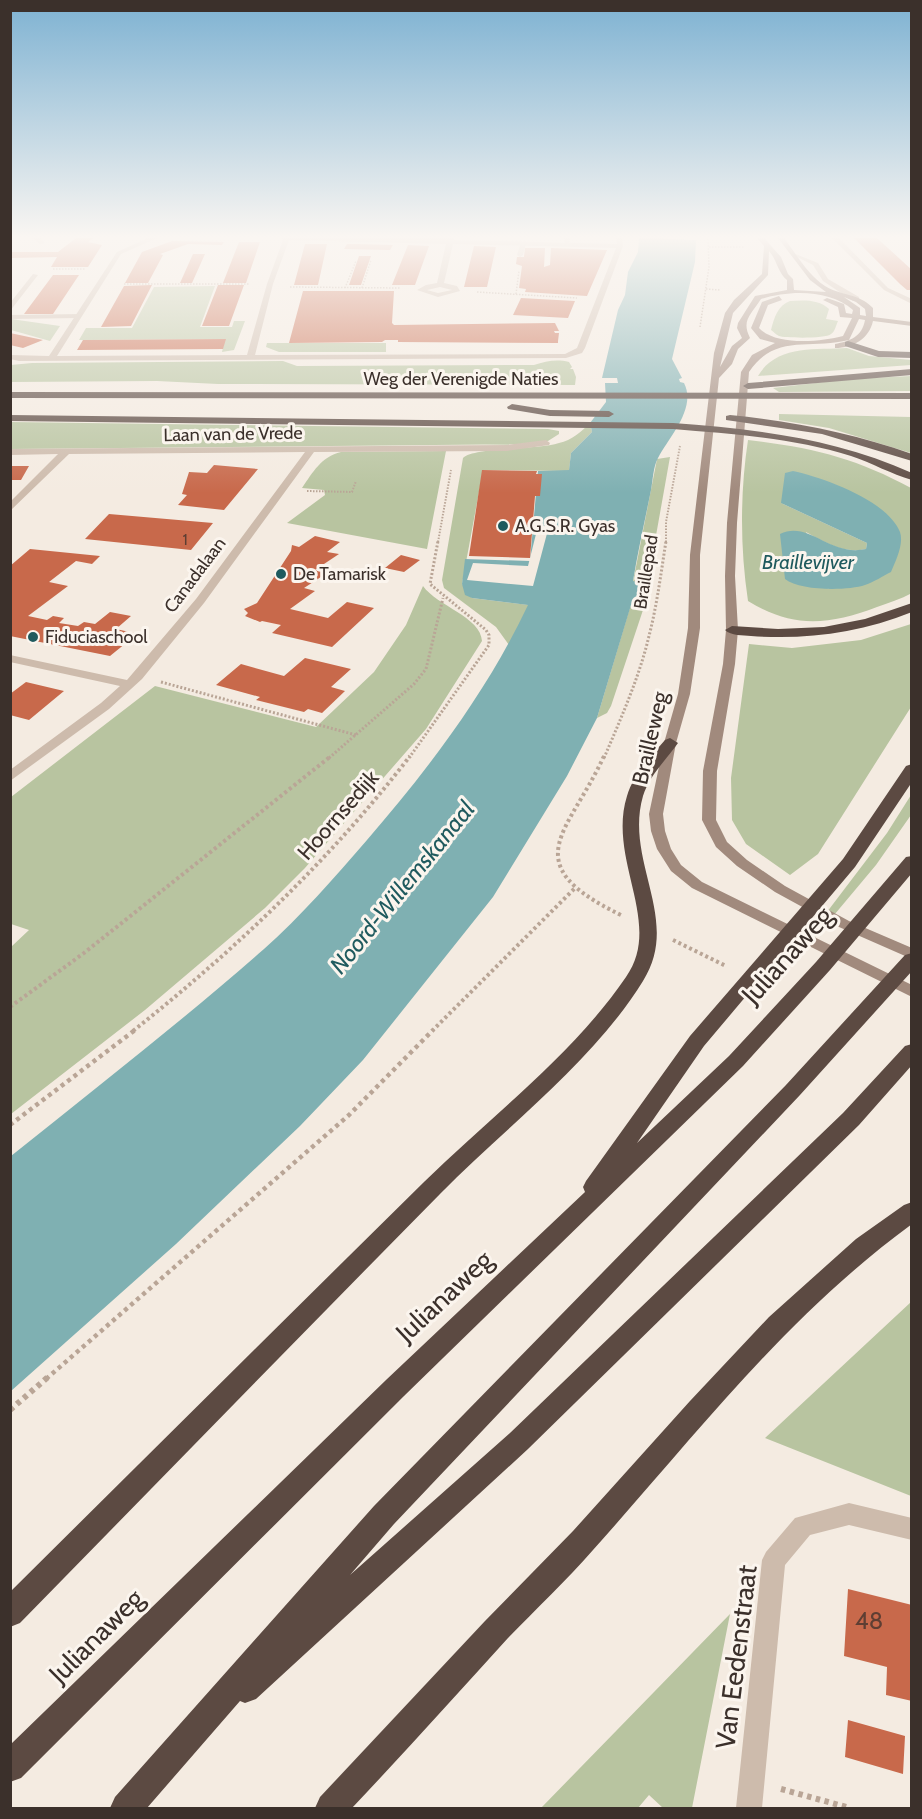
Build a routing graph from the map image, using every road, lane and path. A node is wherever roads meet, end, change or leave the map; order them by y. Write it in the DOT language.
graph roads {
  1 [pos="75,323"];
  2 [pos="260,323"];
  3 [pos="590,323"];
  4 [pos="701,323"];
  5 [pos="726,323"];
  6 [pos="742,323"];
  7 [pos="756,323"];
  8 [pos="853,323"];
  9 [pos="868,323"];
  10 [pos="866,330"];
  11 [pos="912,330"];
  12 [pos="699,335"];
  13 [pos="860,340"];
  14 [pos="845,342"];
  15 [pos="784,344"];
  16 [pos="804,347"];
  17 [pos="745,351"];
  18 [pos="733,354"];
  19 [pos="912,355"];
  20 [pos="13,359"];
  21 [pos="51,359"];
  22 [pos="250,359"];
  23 [pos="751,365"];
  24 [pos="912,372"];
  25 [pos="716,377"];
  26 [pos="10,394"];
  27 [pos="624,396"];
  28 [pos="912,396"];
  29 [pos="549,405"];
  30 [pos="10,406"];
  31 [pos="912,406"];
  32 [pos="375,407"];
  33 [pos="431,407"];
  34 [pos="10,418"];
  35 [pos="680,439"];
  36 [pos="546,442"];
  37 [pos="455,448"];
  38 [pos="311,450"];
  39 [pos="10,452"];
  40 [pos="65,453"];
  41 [pos="912,458"];
  42 [pos="912,477"];
  43 [pos="356,481"];
  44 [pos="282,489"];
  45 [pos="10,508"];
  46 [pos="443,598"];
  47 [pos="912,607"];
  48 [pos="732,630"];
  49 [pos="10,658"];
  50 [pos="134,680"];
  51 [pos="357,735"];
  52 [pos="670,743"];
  53 [pos="912,769"];
  54 [pos="10,777"];
  55 [pos="912,861"];
  56 [pos="912,954"];
  57 [pos="912,959"];
  58 [pos="912,992"];
  59 [pos="10,1007"];
  60 [pos="912,1051"];
  61 [pos="10,1125"];
  62 [pos="912,1211"];
  63 [pos="568,1223"];
  64 [pos="10,1410"];
  65 [pos="912,1529"];
  66 [pos="10,1613"];
  67 [pos="180,1748"];
  68 [pos="10,1767"];
  69 [pos="752,1780"];
  70 [pos="126,1809"];
  71 [pos="331,1809"];
  72 [pos="749,1809"];
  73 [pos="850,1809"];
  1 -- 21 [label="street"];
  2 -- 22 [label="street"];
  3 -- 22 [label="street"];
  4 -- 12 [label="path"];
  5 -- 25 [label="main road"];
  6 -- 18 [label="main road, Brailleweg"];
  7 -- 15 [label="main road"];
  8 -- 14 [label="main road"];
  9 -- 10 [label="main road"];
  10 -- 11 [label="main road"];
  10 -- 13 [label="main road"];
  13 -- 14 [label="main road"];
  13 -- 19 [label="highway"];
  14 -- 15 [label="main road"];
  14 -- 16 [label="main road"];
  14 -- 19 [label="highway"];
  15 -- 16 [label="main road"];
  15 -- 23 [label="main road"];
  16 -- 23 [label="main road"];
  17 -- 18 [label="main road"];
  18 -- 25 [label="main road, Brailleweg"];
  20 -- 21 [label="street"];
  21 -- 22 [label="street"];
  23 -- 48 [label="main road"];
  24 -- 27 [label="highway"];
  25 -- 52 [label="main road, Brailleweg"];
  26 -- 29 [label="highway, Weg der Verenigde Naties"];
  27 -- 28 [label="highway, Weg der Verenigde Naties"];
  27 -- 29 [label="highway, Weg der Verenigde Naties"];
  29 -- 31 [label="highway, Weg der Verenigde Naties"];
  29 -- 33 [label="highway, Weg der Verenigde Naties"];
  29 -- 41 [label="highway"];
  30 -- 32 [label="highway, Weg der Verenigde Naties"];
  34 -- 42 [label="highway"];
  35 -- 64 [label="path, Braillepad"];
  36 -- 37 [label="street, Laan van de Vrede"];
  37 -- 38 [label="street, Laan van de Vrede"];
  37 -- 46 [label="path"];
  38 -- 40 [label="street, Laan van de Vrede"];
  38 -- 44 [label="street, Canadalaan"];
  39 -- 40 [label="street, Laan van de Vrede"];
  40 -- 45 [label="street"];
  43 -- 44 [label="path"];
  44 -- 50 [label="street, Canadalaan"];
  46 -- 51 [label="path"];
  46 -- 61 [label="path, Hoornsedijk"];
  47 -- 48 [label="highway"];
  48 -- 56 [label="main road"];
  49 -- 50 [label="street"];
  50 -- 51 [label="path"];
  50 -- 54 [label="street, Canadalaan"];
  51 -- 59 [label="path"];
  52 -- 58 [label="main road, Brailleweg"];
  52 -- 66 [label="highway"];
  53 -- 63 [label="highway"];
  55 -- 63 [label="highway, Julianaweg"];
  57 -- 67 [label="highway"];
  60 -- 67 [label="highway"];
  62 -- 71 [label="highway"];
  63 -- 68 [label="highway, Julianaweg"];
  65 -- 69 [label="street, Van Eedenstraat"];
  67 -- 70 [label="highway"];
  69 -- 72 [label="street, Van Eedenstraat"];
  69 -- 73 [label="path"];
}
